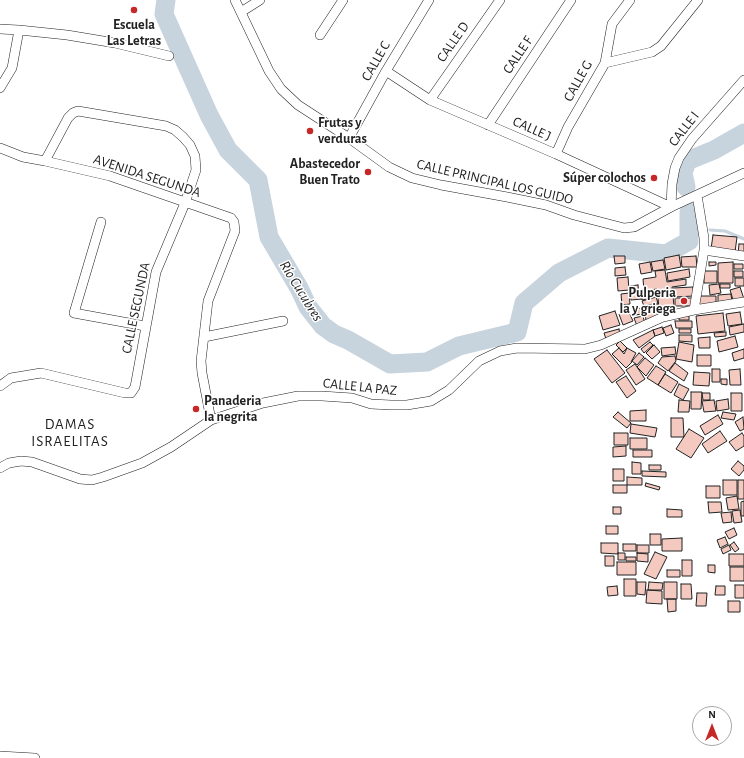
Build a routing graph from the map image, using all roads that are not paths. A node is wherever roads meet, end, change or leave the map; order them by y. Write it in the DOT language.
graph roads {
  1 [pos="235,0"];
  2 [pos="260,0"];
  3 [pos="343,0"];
  4 [pos="429,0"];
  5 [pos="500,0"];
  6 [pos="571,0"];
  7 [pos="630,0"];
  8 [pos="698,0"];
  9 [pos="240,12"];
  10 [pos="0,29"];
  11 [pos="19,30"];
  12 [pos="320,35"];
  13 [pos="169,56"];
  14 [pos="605,63"];
  15 [pos="386,71"];
  16 [pos="744,80"];
  17 [pos="0,88"];
  18 [pos="430,100"];
  19 [pos="488,125"];
  20 [pos="349,138"];
  21 [pos="0,148"];
  22 [pos="556,154"];
  23 [pos="45,161"];
  24 [pos="744,173"];
  25 [pos="698,195"];
  26 [pos="185,203"];
  27 [pos="671,207"];
  28 [pos="101,222"];
  29 [pos="704,250"];
  30 [pos="744,256"];
  31 [pos="744,302"];
  32 [pos="694,310"];
  33 [pos="283,321"];
  34 [pos="145,326"];
  35 [pos="204,337"];
  36 [pos="0,386"];
  37 [pos="210,420"];
  38 [pos="0,468"];
  39 [pos="0,756"];
  40 [pos="35,758"];
  1 -- 9 [label="street, CALLE PRINCIPAL LOS GUIDO"];
  2 -- 9 [label="street"];
  3 -- 12 [label="street"];
  4 -- 15 [label="street, CALLE C"];
  5 -- 18 [label="street, CALLE D"];
  6 -- 19 [label="street, CALLE F"];
  7 -- 14 [label="street, CALLE G"];
  8 -- 14 [label="street"];
  9 -- 20 [label="street, CALLE PRINCIPAL LOS GUIDO"];
  10 -- 11 [label="street"];
  11 -- 13 [label="street"];
  11 -- 17 [label="street"];
  14 -- 22 [label="street, CALLE G"];
  15 -- 18 [label="street, CALLE J"];
  15 -- 20 [label="street, CALLE C"];
  16 -- 27 [label="street, CALLE I"];
  18 -- 19 [label="street, CALLE J"];
  19 -- 22 [label="street, CALLE J"];
  20 -- 27 [label="street, CALLE PRINCIPAL LOS GUIDO"];
  21 -- 23 [label="street, AVENIDA SEGUNDA"];
  22 -- 27 [label="street, CALLE J"];
  23 -- 26 [label="street, AVENIDA SEGUNDA"];
  23 -- 26 [label="street, CALLE SEGUNDA"];
  24 -- 25 [label="street, CALLE PRINCIPAL LOS GUIDO"];
  25 -- 27 [label="street, CALLE PRINCIPAL LOS GUIDO"];
  25 -- 29 [label="street"];
  26 -- 34 [label="street, CALLE SEGUNDA"];
  26 -- 35 [label="street, AVENIDA SEGUNDA"];
  28 -- 34 [label="street"];
  29 -- 30 [label="street"];
  29 -- 32 [label="street"];
  31 -- 32 [label="street, CALLE LA PAZ"];
  32 -- 37 [label="street, CALLE LA PAZ"];
  33 -- 35 [label="street"];
  34 -- 36 [label="street, CALLE SEGUNDA"];
  35 -- 37 [label="street"];
  37 -- 38 [label="street, CALLE LA PAZ"];
  39 -- 40 [label="street"];
}
